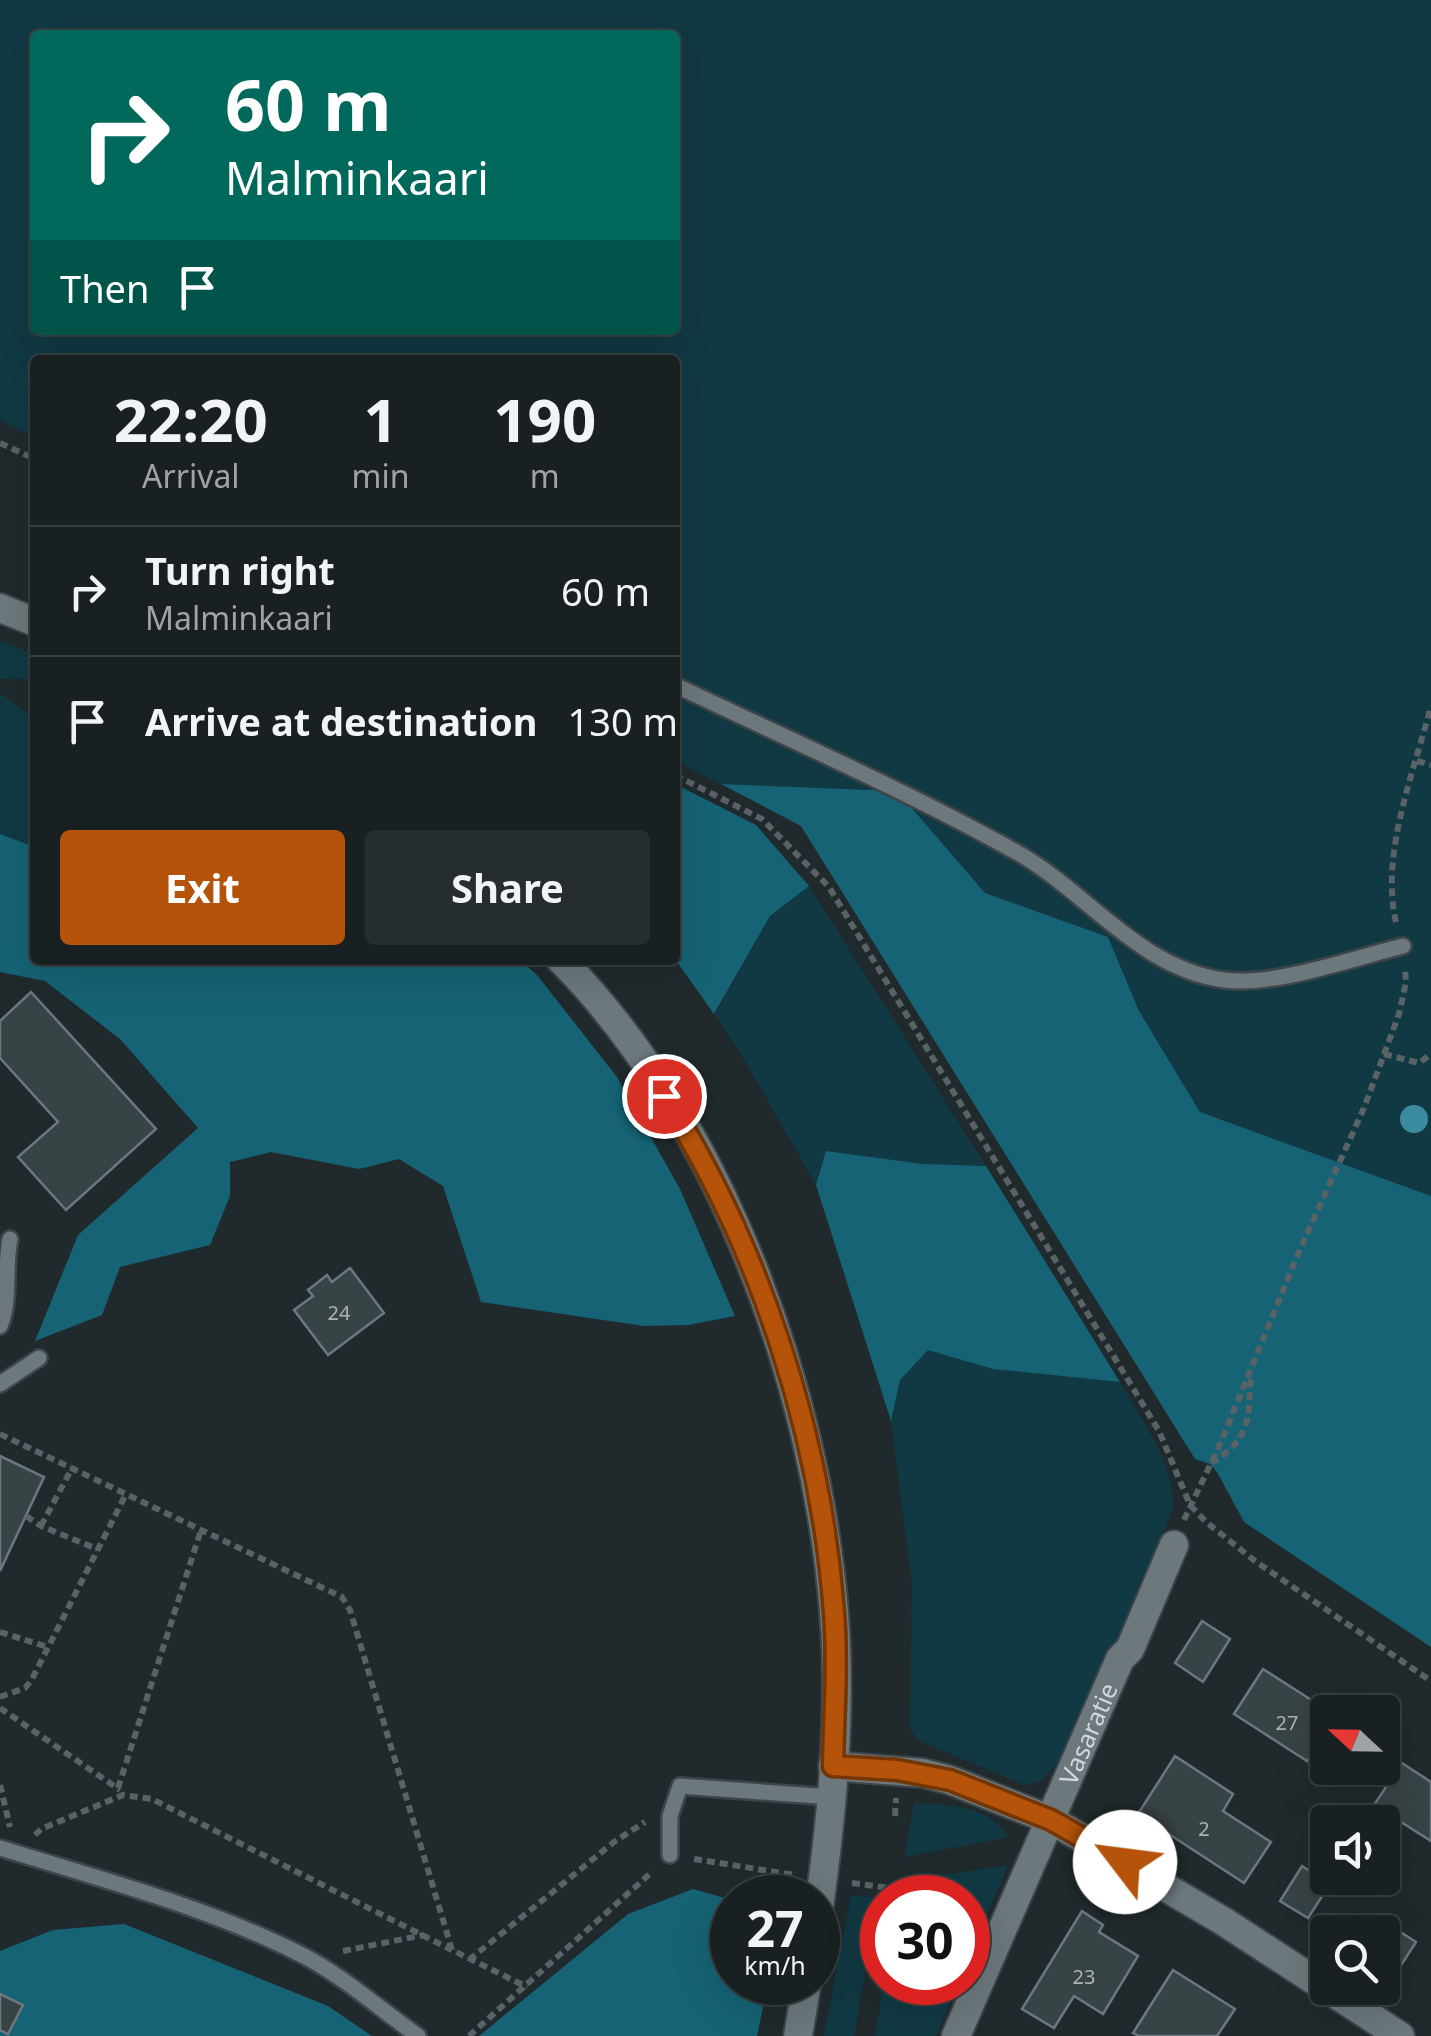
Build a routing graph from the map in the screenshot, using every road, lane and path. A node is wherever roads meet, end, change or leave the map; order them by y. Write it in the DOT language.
graph roads {
  1 [pos="0,442"];
  2 [pos="30,457"];
  3 [pos="0,608"];
  4 [pos="30,620"];
  5 [pos="680,687"];
  6 [pos="1431,706"];
  7 [pos="1417,761"];
  8 [pos="1431,765"];
  9 [pos="680,778"];
  10 [pos="1403,946"];
  11 [pos="564,965"];
  12 [pos="1384,1054"];
  13 [pos="1431,1054"];
  14 [pos="10,1240"];
  15 [pos="0,1326"];
  16 [pos="40,1358"];
  17 [pos="1252,1370"];
  18 [pos="0,1384"];
  19 [pos="0,1434"];
  20 [pos="1210,1464"];
  21 [pos="72,1468"];
  22 [pos="126,1494"];
  23 [pos="1190,1504"];
  24 [pos="26,1516"];
  25 [pos="41,1526"];
  26 [pos="201,1530"];
  27 [pos="1174,1545"];
  28 [pos="97,1549"];
  29 [pos="0,1632"];
  30 [pos="48,1648"];
  31 [pos="1431,1682"];
  32 [pos="0,1697"];
  33 [pos="0,1708"];
  34 [pos="833,1766"];
  35 [pos="0,1785"];
  36 [pos="120,1792"];
  37 [pos="832,1797"];
  38 [pos="670,1816"];
  39 [pos="1051,1820"];
  40 [pos="7,1850"];
  41 [pos="670,1855"];
  42 [pos="794,1874"];
  43 [pos="823,1875"];
  44 [pos="424,1936"];
  45 [pos="452,1950"];
  46 [pos="308,1958"];
  47 [pos="469,1960"];
  48 [pos="527,1987"];
  49 [pos="804,2005"];
  50 [pos="418,2036"];
  51 [pos="469,2036"];
  52 [pos="798,2036"];
  53 [pos="956,2036"];
  54 [pos="1400,2036"];
  1 -- 2 [label="path"];
  3 -- 4 [label="street"];
  5 -- 10 [label="lane"];
  6 -- 7 [label="path"];
  7 -- 8 [label="path"];
  7 -- 10 [label="path"];
  9 -- 23 [label="path"];
  10 -- 12 [label="path"];
  11 -- 34 [label="street"];
  12 -- 13 [label="path"];
  12 -- 17 [label="path"];
  14 -- 15 [label="lane"];
  16 -- 18 [label="lane"];
  17 -- 20 [label="path"];
  17 -- 20 [label="path"];
  19 -- 21 [label="path"];
  20 -- 23 [label="path"];
  21 -- 22 [label="path"];
  21 -- 25 [label="path"];
  22 -- 26 [label="path"];
  22 -- 28 [label="path"];
  23 -- 31 [label="path"];
  24 -- 25 [label="path"];
  25 -- 28 [label="path"];
  26 -- 36 [label="path"];
  26 -- 45 [label="path"];
  27 -- 39 [label="street, Vasaratie"];
  28 -- 30 [label="path"];
  29 -- 30 [label="path"];
  30 -- 32 [label="path"];
  33 -- 36 [label="path"];
  34 -- 37 [label="street"];
  34 -- 39 [label="street"];
  35 -- 40 [label="path"];
  36 -- 40 [label="path"];
  36 -- 44 [label="path"];
  37 -- 38 [label="lane"];
  37 -- 43 [label="street"];
  38 -- 41 [label="lane"];
  38 -- 47 [label="path"];
  39 -- 53 [label="street, Vasaratie"];
  39 -- 54 [label="street"];
  40 -- 46 [label="lane"];
  41 -- 42 [label="path"];
  41 -- 48 [label="path"];
  44 -- 45 [label="path"];
  44 -- 46 [label="path"];
  45 -- 47 [label="path"];
  46 -- 50 [label="lane"];
  47 -- 48 [label="path"];
  48 -- 51 [label="path"];
  49 -- 52 [label="street"];
}
